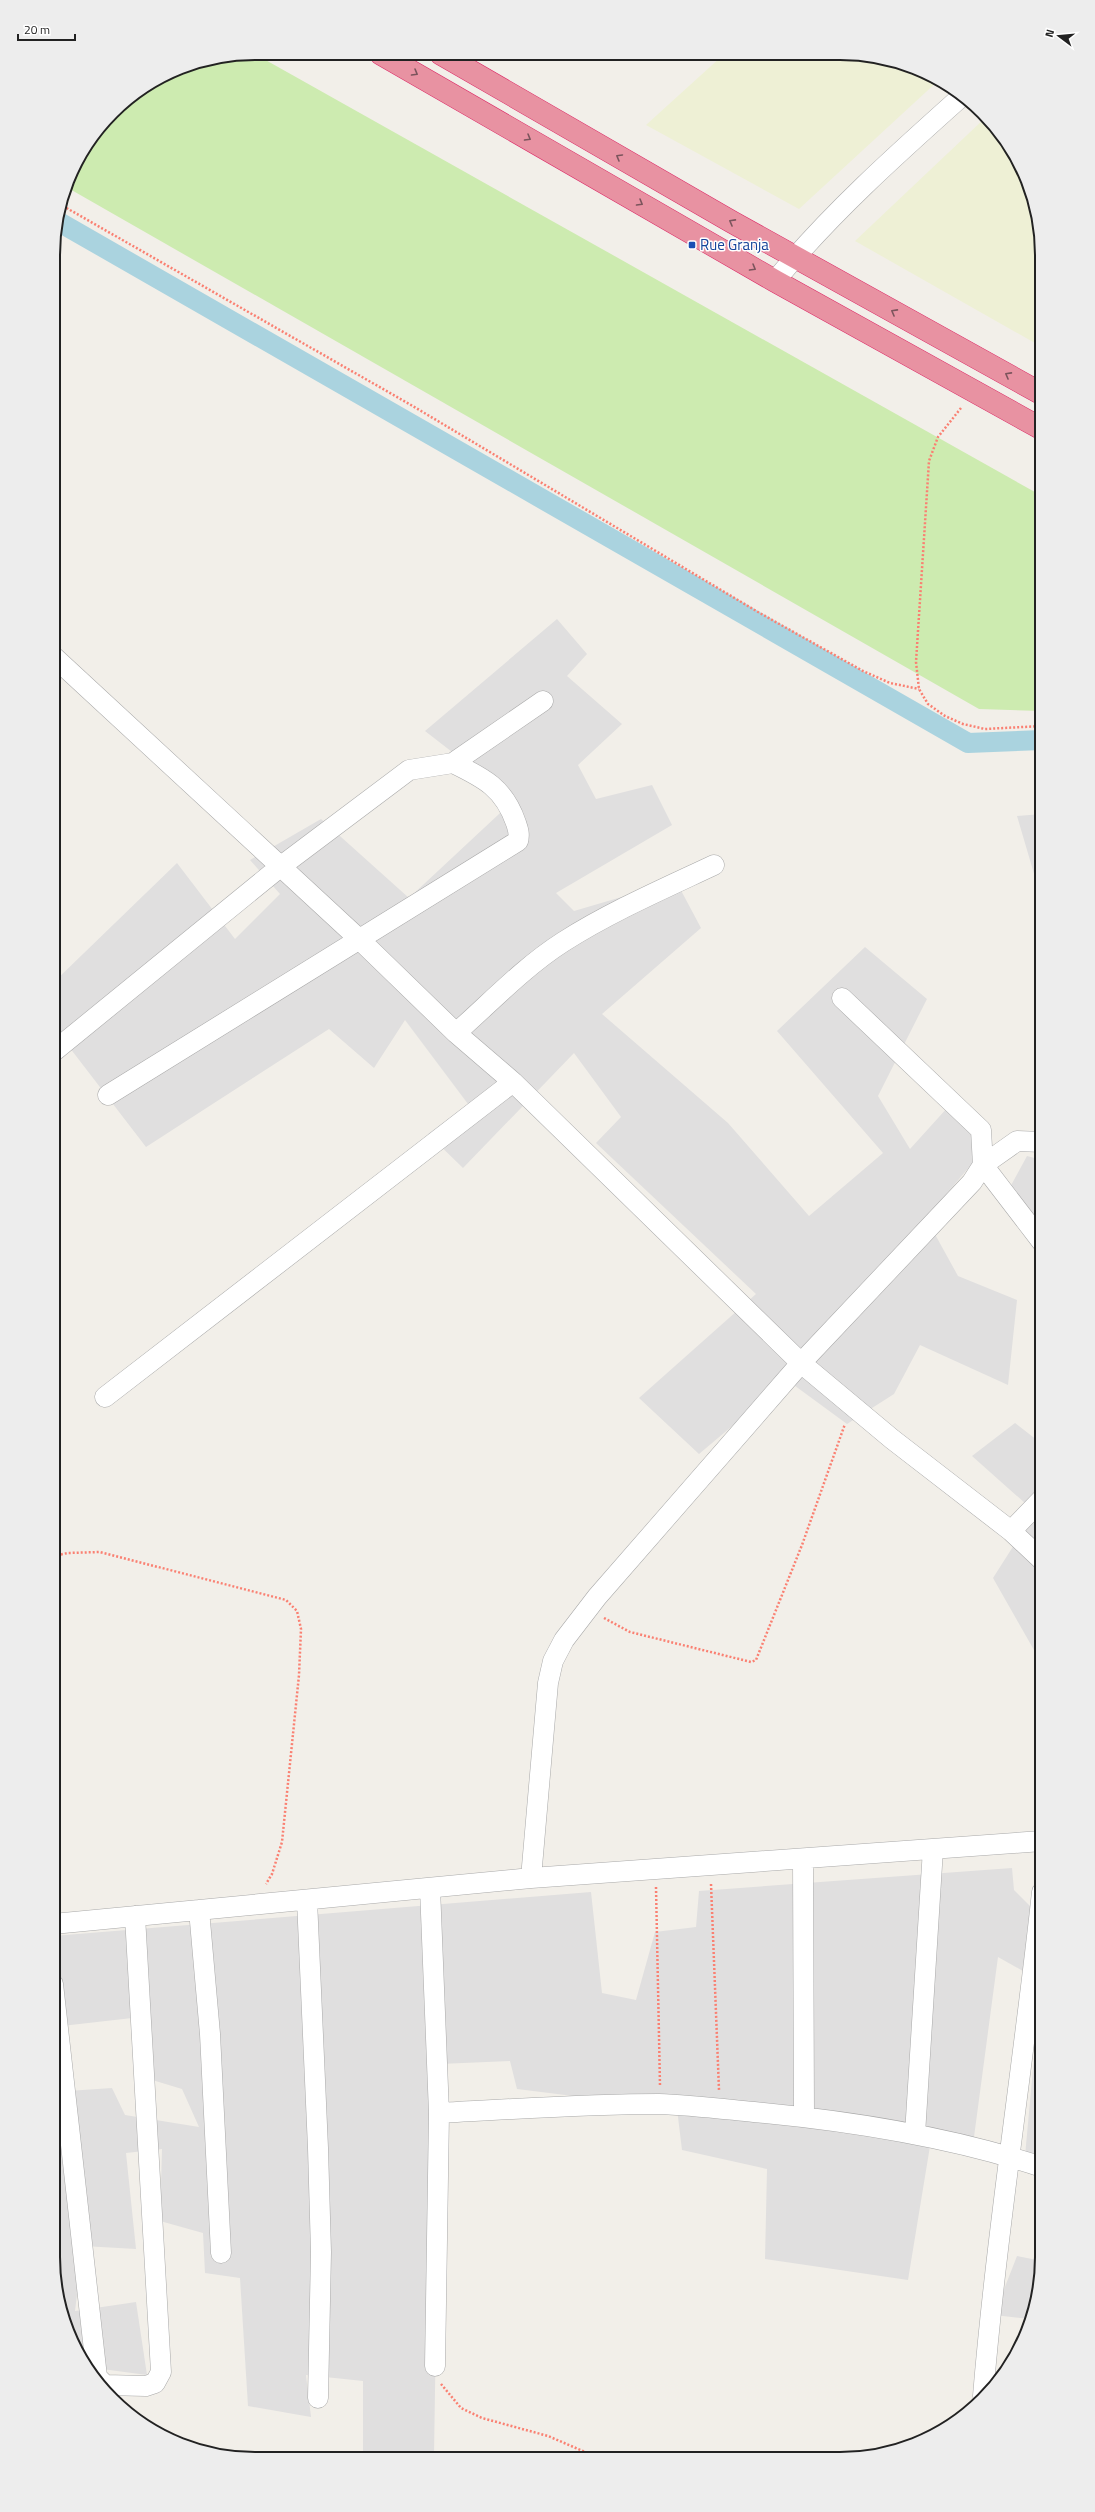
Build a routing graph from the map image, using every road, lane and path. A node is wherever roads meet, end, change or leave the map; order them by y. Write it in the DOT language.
graph roads {
  1 [pos="391,60"];
  2 [pos="451,60"];
  3 [pos="958,99"];
  4 [pos="66,208"];
  5 [pos="795,257"];
  6 [pos="775,281"];
  7 [pos="1035,390"];
  8 [pos="973,392"];
  9 [pos="1035,426"];
  10 [pos="60,666"];
  11 [pos="919,689"];
  12 [pos="543,701"];
  13 [pos="1035,726"];
  14 [pos="453,763"];
  15 [pos="714,865"];
  16 [pos="280,867"];
  17 [pos="358,938"];
  18 [pos="842,998"];
  19 [pos="456,1033"];
  20 [pos="60,1046"];
  21 [pos="513,1082"];
  22 [pos="108,1095"];
  23 [pos="1035,1141"];
  24 [pos="983,1165"];
  25 [pos="1035,1233"];
  26 [pos="801,1363"];
  27 [pos="105,1397"];
  28 [pos="851,1405"];
  29 [pos="1035,1506"];
  30 [pos="1011,1531"];
  31 [pos="1035,1553"];
  32 [pos="60,1555"];
  33 [pos="590,1606"];
  34 [pos="1035,1842"];
  35 [pos="933,1849"];
  36 [pos="803,1859"];
  37 [pos="710,1866"];
  38 [pos="656,1870"];
  39 [pos="531,1878"];
  40 [pos="430,1888"];
  41 [pos="306,1900"];
  42 [pos="253,1905"];
  43 [pos="199,1910"];
  44 [pos="135,1916"];
  45 [pos="60,1923"];
  46 [pos="1035,1958"];
  47 [pos="60,2048"];
  48 [pos="660,2104"];
  49 [pos="719,2109"];
  50 [pos="439,2113"];
  51 [pos="804,2117"];
  52 [pos="915,2134"];
  53 [pos="1008,2156"];
  54 [pos="1035,2165"];
  55 [pos="221,2253"];
  56 [pos="435,2366"];
  57 [pos="95,2368"];
  58 [pos="107,2385"];
  59 [pos="984,2389"];
  60 [pos="318,2398"];
  61 [pos="585,2452"];
  1 -- 6 [label="highway, one-way"];
  5 -- 2 [label="highway, one-way"];
  3 -- 5 [label="street"];
  4 -- 11 [label="path"];
  5 -- 6 [label="street"];
  7 -- 5 [label="highway, one-way"];
  6 -- 8 [label="highway"];
  8 -- 9 [label="highway"];
  8 -- 11 [label="path"];
  10 -- 16 [label="street"];
  11 -- 13 [label="path"];
  12 -- 14 [label="street"];
  14 -- 16 [label="street"];
  14 -- 17 [label="street"];
  15 -- 19 [label="street"];
  16 -- 17 [label="street"];
  16 -- 20 [label="street"];
  17 -- 19 [label="street"];
  17 -- 22 [label="street"];
  18 -- 24 [label="street"];
  19 -- 21 [label="street"];
  21 -- 26 [label="street"];
  21 -- 27 [label="street"];
  23 -- 24 [label="street"];
  24 -- 25 [label="street"];
  24 -- 26 [label="street"];
  26 -- 28 [label="street"];
  26 -- 33 [label="street"];
  28 -- 30 [label="street"];
  28 -- 33 [label="path"];
  29 -- 30 [label="street"];
  30 -- 31 [label="street"];
  32 -- 42 [label="path"];
  33 -- 39 [label="street"];
  34 -- 35 [label="street"];
  35 -- 36 [label="street"];
  35 -- 52 [label="street"];
  36 -- 37 [label="street"];
  36 -- 51 [label="street"];
  37 -- 38 [label="street"];
  37 -- 49 [label="path"];
  38 -- 39 [label="street"];
  38 -- 48 [label="path"];
  39 -- 40 [label="street"];
  40 -- 41 [label="street"];
  40 -- 50 [label="street"];
  41 -- 42 [label="street"];
  41 -- 60 [label="street"];
  42 -- 43 [label="street"];
  43 -- 44 [label="street"];
  43 -- 55 [label="street"];
  44 -- 45 [label="street"];
  44 -- 58 [label="street"];
  46 -- 53 [label="street"];
  47 -- 57 [label="street"];
  48 -- 49 [label="street"];
  48 -- 50 [label="street"];
  49 -- 51 [label="street"];
  50 -- 56 [label="street"];
  51 -- 52 [label="street"];
  52 -- 53 [label="street"];
  53 -- 54 [label="street"];
  53 -- 59 [label="street"];
  56 -- 61 [label="path"];
}
